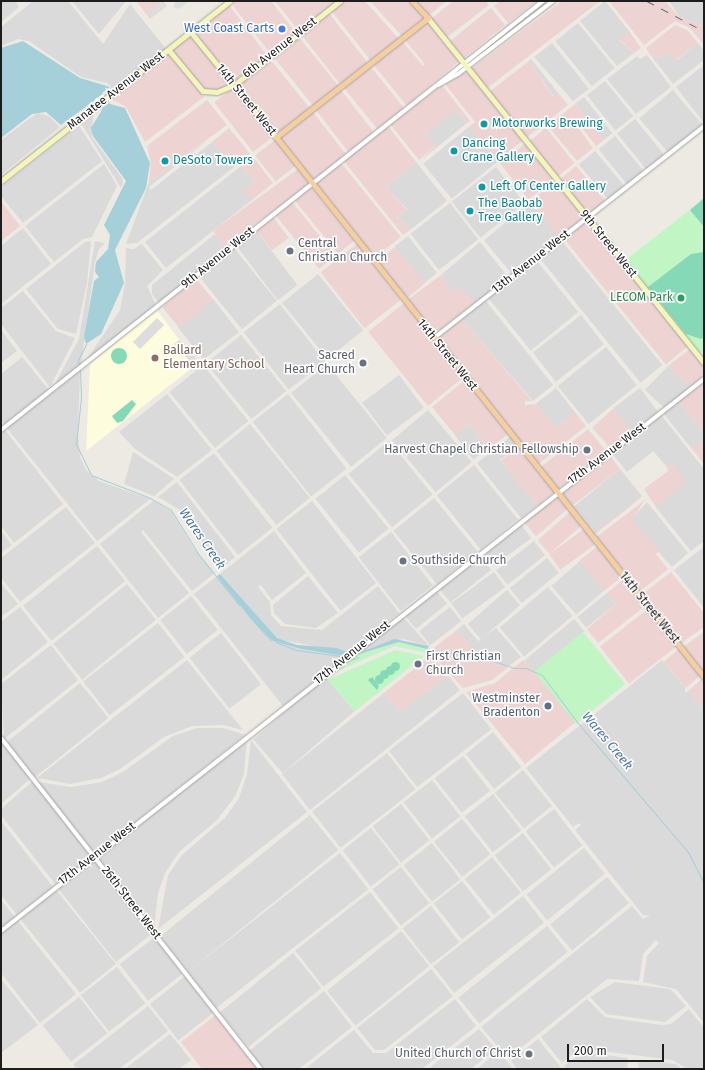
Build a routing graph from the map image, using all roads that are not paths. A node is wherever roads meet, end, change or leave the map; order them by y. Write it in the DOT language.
graph roads {
  1 [pos="230,1"];
  2 [pos="340,1"];
  3 [pos="414,1"];
  4 [pos="543,1"];
  5 [pos="553,1"];
  6 [pos="428,18"];
  7 [pos="191,32"];
  8 [pos="169,50"];
  9 [pos="464,63"];
  10 [pos="467,68"];
  11 [pos="234,85"];
  12 [pos="435,85"];
  13 [pos="704,126"];
  14 [pos="276,137"];
  15 [pos="1,181"];
  16 [pos="312,184"];
  17 [pos="588,218"];
  18 [pos="434,338"];
  19 [pos="704,363"];
  20 [pos="704,378"];
  21 [pos="1,430"];
  22 [pos="556,492"];
  23 [pos="704,677"];
  24 [pos="1,738"];
  25 [pos="95,857"];
  26 [pos="1,931"];
  27 [pos="261,1069"];
  1 -- 7 [label="main road, Manatee Avenue West"];
  2 -- 11 [label="main road, 6th Avenue West"];
  3 -- 6 [label="main road, 9th Street West"];
  4 -- 9 [label="street"];
  5 -- 10 [label="street"];
  6 -- 9 [label="main road, 9th Street West"];
  6 -- 14 [label="main road"];
  7 -- 8 [label="main road, Manatee Avenue West"];
  7 -- 11 [label="main road, 14th Street West"];
  8 -- 11 [label="main road, 6th Avenue West"];
  8 -- 15 [label="main road, Manatee Avenue West"];
  9 -- 10 [label="main road, 9th Street West"];
  9 -- 12 [label="street"];
  10 -- 12 [label="street"];
  10 -- 17 [label="main road, 9th Street West"];
  11 -- 14 [label="main road, 14th Street West"];
  12 -- 16 [label="street, 9th Avenue West"];
  13 -- 17 [label="street, 13th Avenue West"];
  14 -- 16 [label="main road, 14th Street West"];
  16 -- 18 [label="main road, 14th Street West"];
  16 -- 21 [label="street, 9th Avenue West"];
  17 -- 18 [label="street, 13th Avenue West"];
  17 -- 19 [label="main road, 9th Street West"];
  18 -- 22 [label="main road, 14th Street West"];
  20 -- 22 [label="street, 17th Avenue West"];
  22 -- 23 [label="main road, 14th Street West"];
  22 -- 25 [label="street, 17th Avenue West"];
  24 -- 25 [label="street, 26th Street West"];
  25 -- 26 [label="street, 17th Avenue West"];
  25 -- 27 [label="street, 26th Street West"];
}
